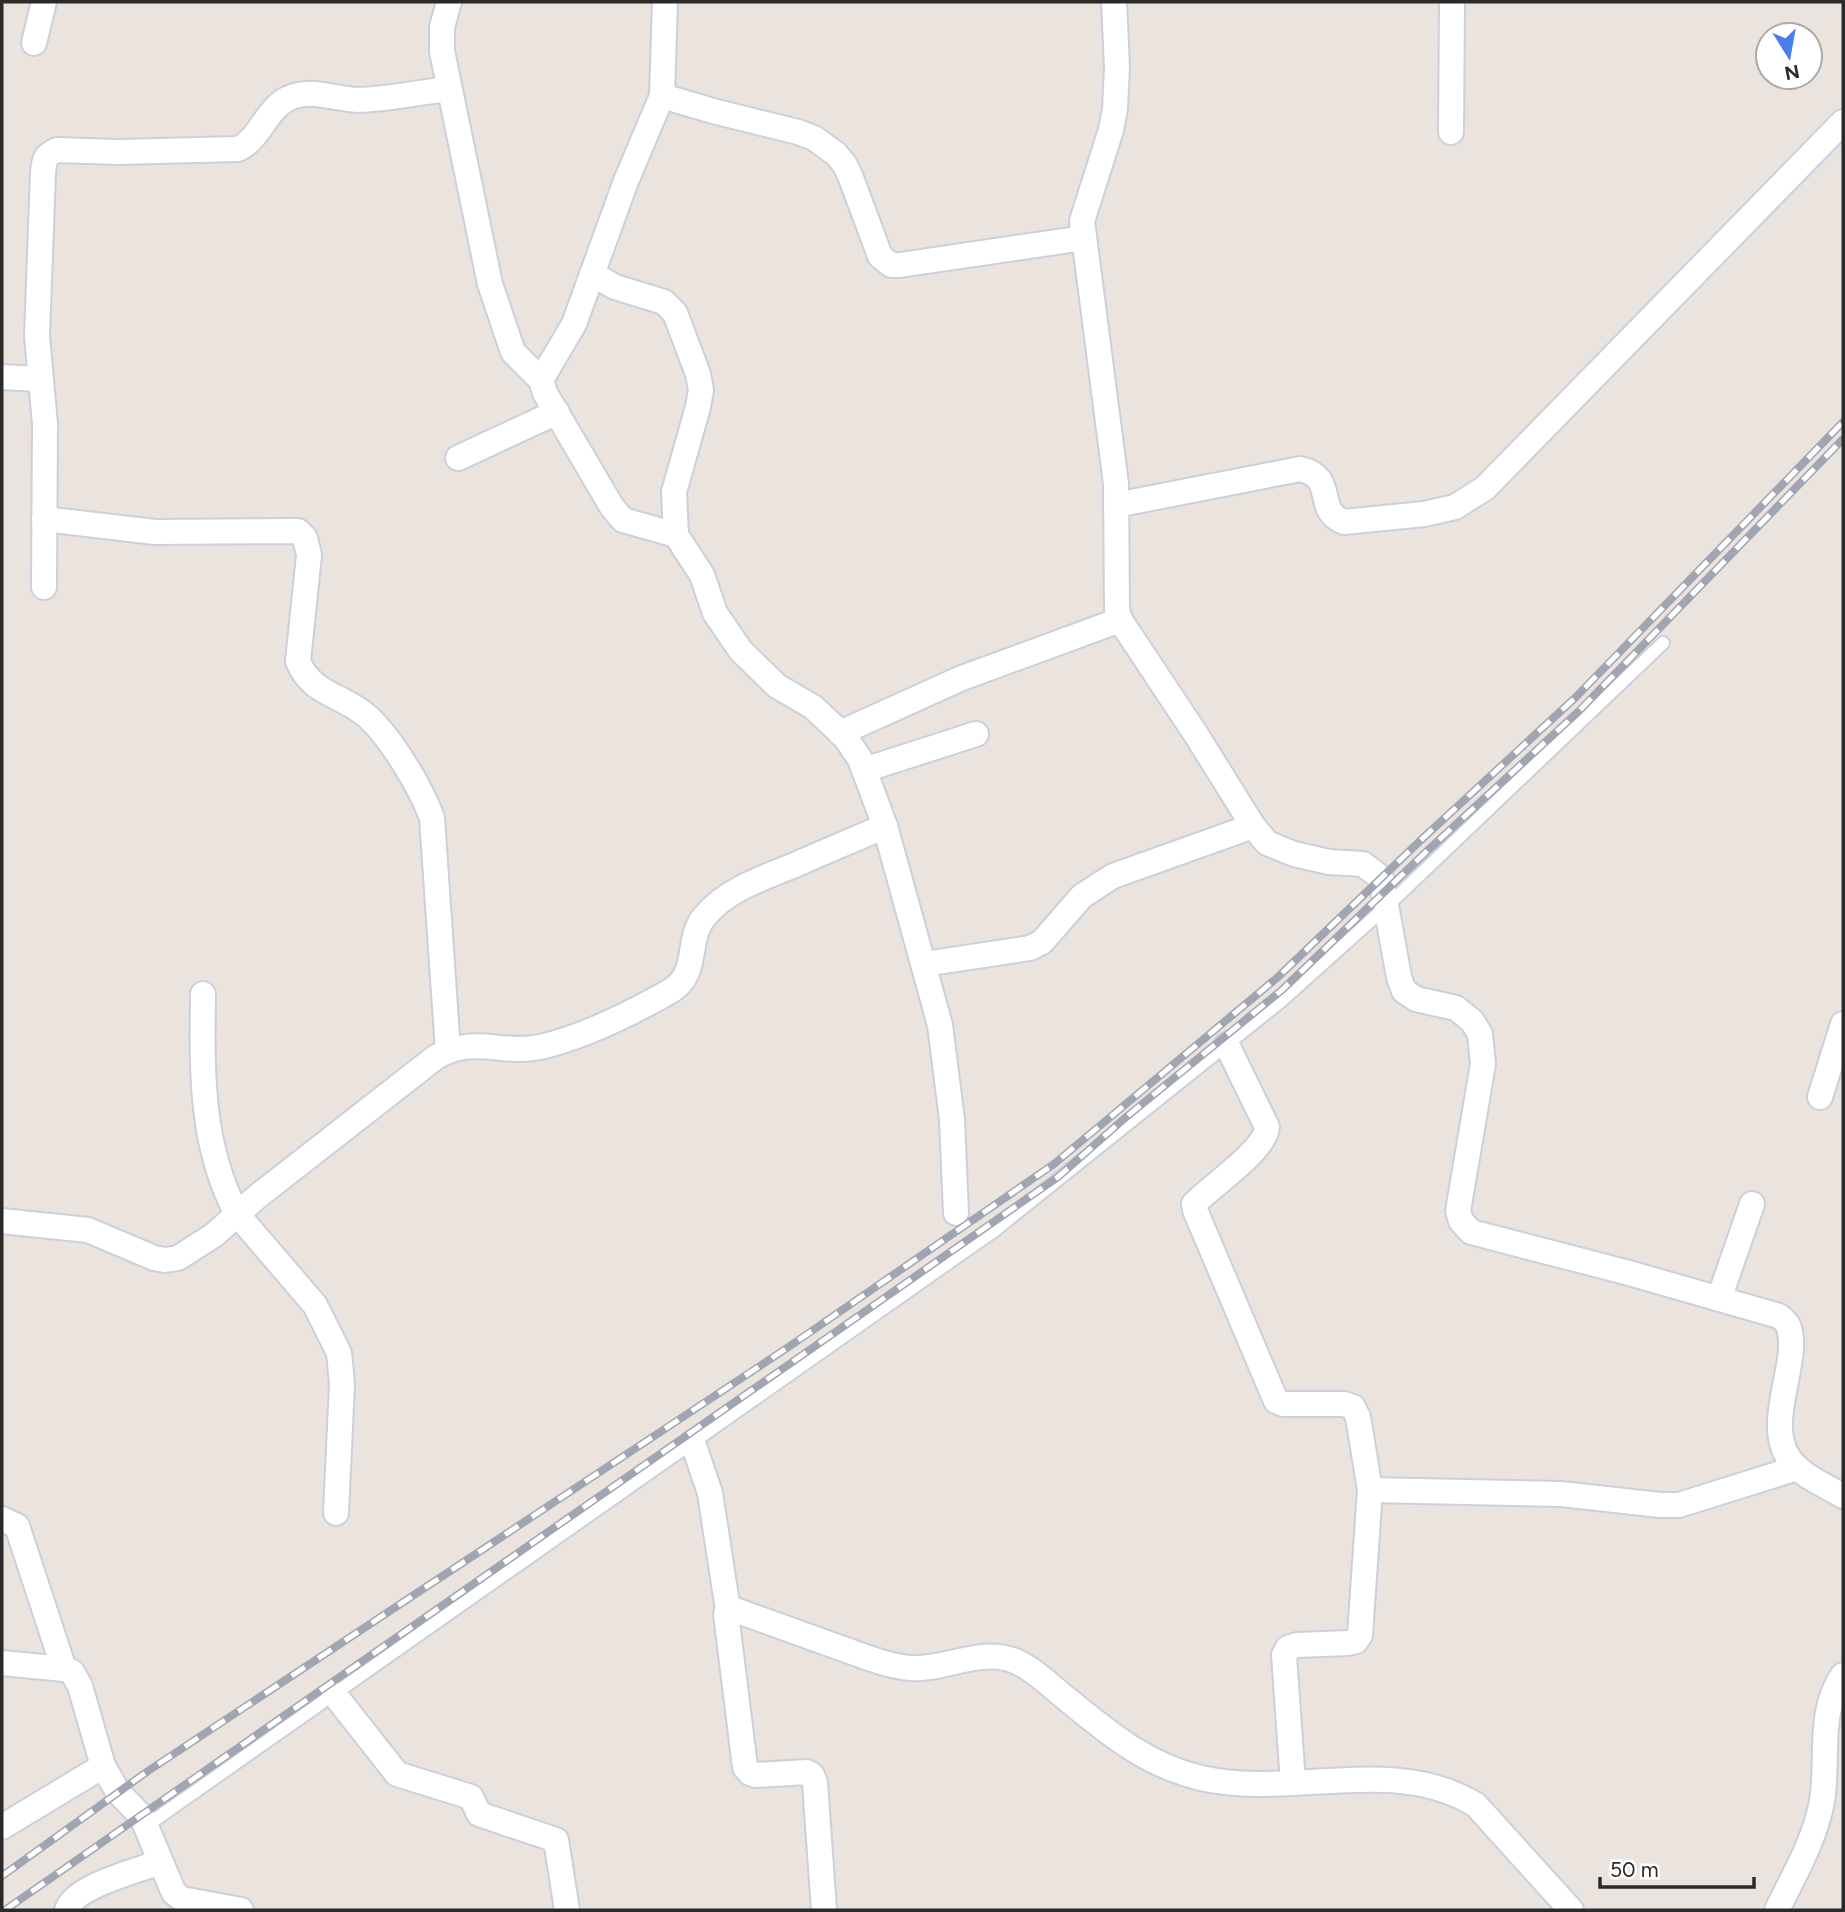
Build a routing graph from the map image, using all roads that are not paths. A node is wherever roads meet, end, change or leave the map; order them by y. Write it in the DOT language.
graph roads {
  1 [pos="44,2"];
  2 [pos="449,2"];
  3 [pos="665,2"];
  4 [pos="1114,2"];
  5 [pos="1452,2"];
  6 [pos="34,43"];
  7 [pos="449,89"];
  8 [pos="663,96"];
  9 [pos="1843,122"];
  10 [pos="1451,132"];
  11 [pos="1084,238"];
  12 [pos="592,274"];
  13 [pos="2,377"];
  14 [pos="40,379"];
  15 [pos="541,380"];
  16 [pos="557,412"];
  17 [pos="458,458"];
  18 [pos="1116,505"];
  19 [pos="44,519"];
  20 [pos="676,535"];
  21 [pos="44,587"];
  22 [pos="1120,621"];
  23 [pos="1663,643"];
  24 [pos="840,733"];
  25 [pos="976,734"];
  26 [pos="864,770"];
  27 [pos="1253,826"];
  28 [pos="885,827"];
  29 [pos="1387,906"];
  30 [pos="924,964"];
  31 [pos="203,994"];
  32 [pos="1843,1024"];
  33 [pos="1227,1045"];
  34 [pos="448,1051"];
  35 [pos="1820,1097"];
  36 [pos="1752,1204"];
  37 [pos="956,1213"];
  38 [pos="237,1214"];
  39 [pos="2,1221"];
  40 [pos="1719,1299"];
  41 [pos="693,1443"];
  42 [pos="1797,1468"];
  43 [pos="1370,1490"];
  44 [pos="1843,1496"];
  45 [pos="337,1513"];
  46 [pos="2,1519"];
  47 [pos="728,1610"];
  48 [pos="2,1663"];
  49 [pos="64,1669"];
  50 [pos="1843,1675"];
  51 [pos="334,1693"];
  52 [pos="103,1766"];
  53 [pos="1293,1783"];
  54 [pos="146,1826"];
  55 [pos="2,1827"];
  56 [pos="160,1862"];
  57 [pos="67,1910"];
  58 [pos="241,1910"];
  59 [pos="568,1910"];
  60 [pos="824,1910"];
  61 [pos="1571,1910"];
  62 [pos="1777,1910"];
  1 -- 6 [label="street"];
  2 -- 7 [label="street"];
  3 -- 8 [label="street"];
  4 -- 11 [label="street"];
  5 -- 10 [label="street"];
  7 -- 14 [label="street"];
  7 -- 15 [label="street"];
  8 -- 11 [label="street"];
  8 -- 12 [label="street"];
  9 -- 18 [label="street"];
  11 -- 18 [label="street"];
  12 -- 15 [label="street"];
  12 -- 20 [label="street"];
  13 -- 14 [label="street"];
  14 -- 19 [label="street"];
  15 -- 16 [label="street"];
  16 -- 17 [label="street"];
  16 -- 20 [label="street"];
  18 -- 22 [label="street"];
  19 -- 21 [label="street"];
  19 -- 34 [label="street"];
  20 -- 24 [label="street"];
  22 -- 24 [label="street"];
  22 -- 27 [label="street"];
  23 -- 29 [label="lane"];
  24 -- 26 [label="street"];
  25 -- 26 [label="street"];
  26 -- 28 [label="street"];
  27 -- 29 [label="street"];
  27 -- 30 [label="street"];
  28 -- 30 [label="street"];
  28 -- 34 [label="street"];
  29 -- 33 [label="lane"];
  29 -- 40 [label="street"];
  30 -- 37 [label="street"];
  31 -- 38 [label="street"];
  32 -- 35 [label="street"];
  33 -- 41 [label="lane"];
  33 -- 43 [label="street"];
  34 -- 38 [label="street"];
  36 -- 40 [label="street"];
  38 -- 39 [label="street"];
  38 -- 45 [label="street"];
  40 -- 42 [label="street"];
  41 -- 47 [label="street"];
  41 -- 51 [label="lane"];
  42 -- 43 [label="street"];
  42 -- 44 [label="street"];
  43 -- 53 [label="street"];
  46 -- 49 [label="street"];
  47 -- 53 [label="street"];
  47 -- 60 [label="street"];
  48 -- 49 [label="street"];
  49 -- 52 [label="street"];
  50 -- 62 [label="street"];
  51 -- 54 [label="lane"];
  51 -- 59 [label="street"];
  52 -- 54 [label="street"];
  52 -- 55 [label="street"];
  53 -- 61 [label="street"];
  54 -- 56 [label="street"];
  56 -- 57 [label="street"];
  56 -- 58 [label="street"];
}
